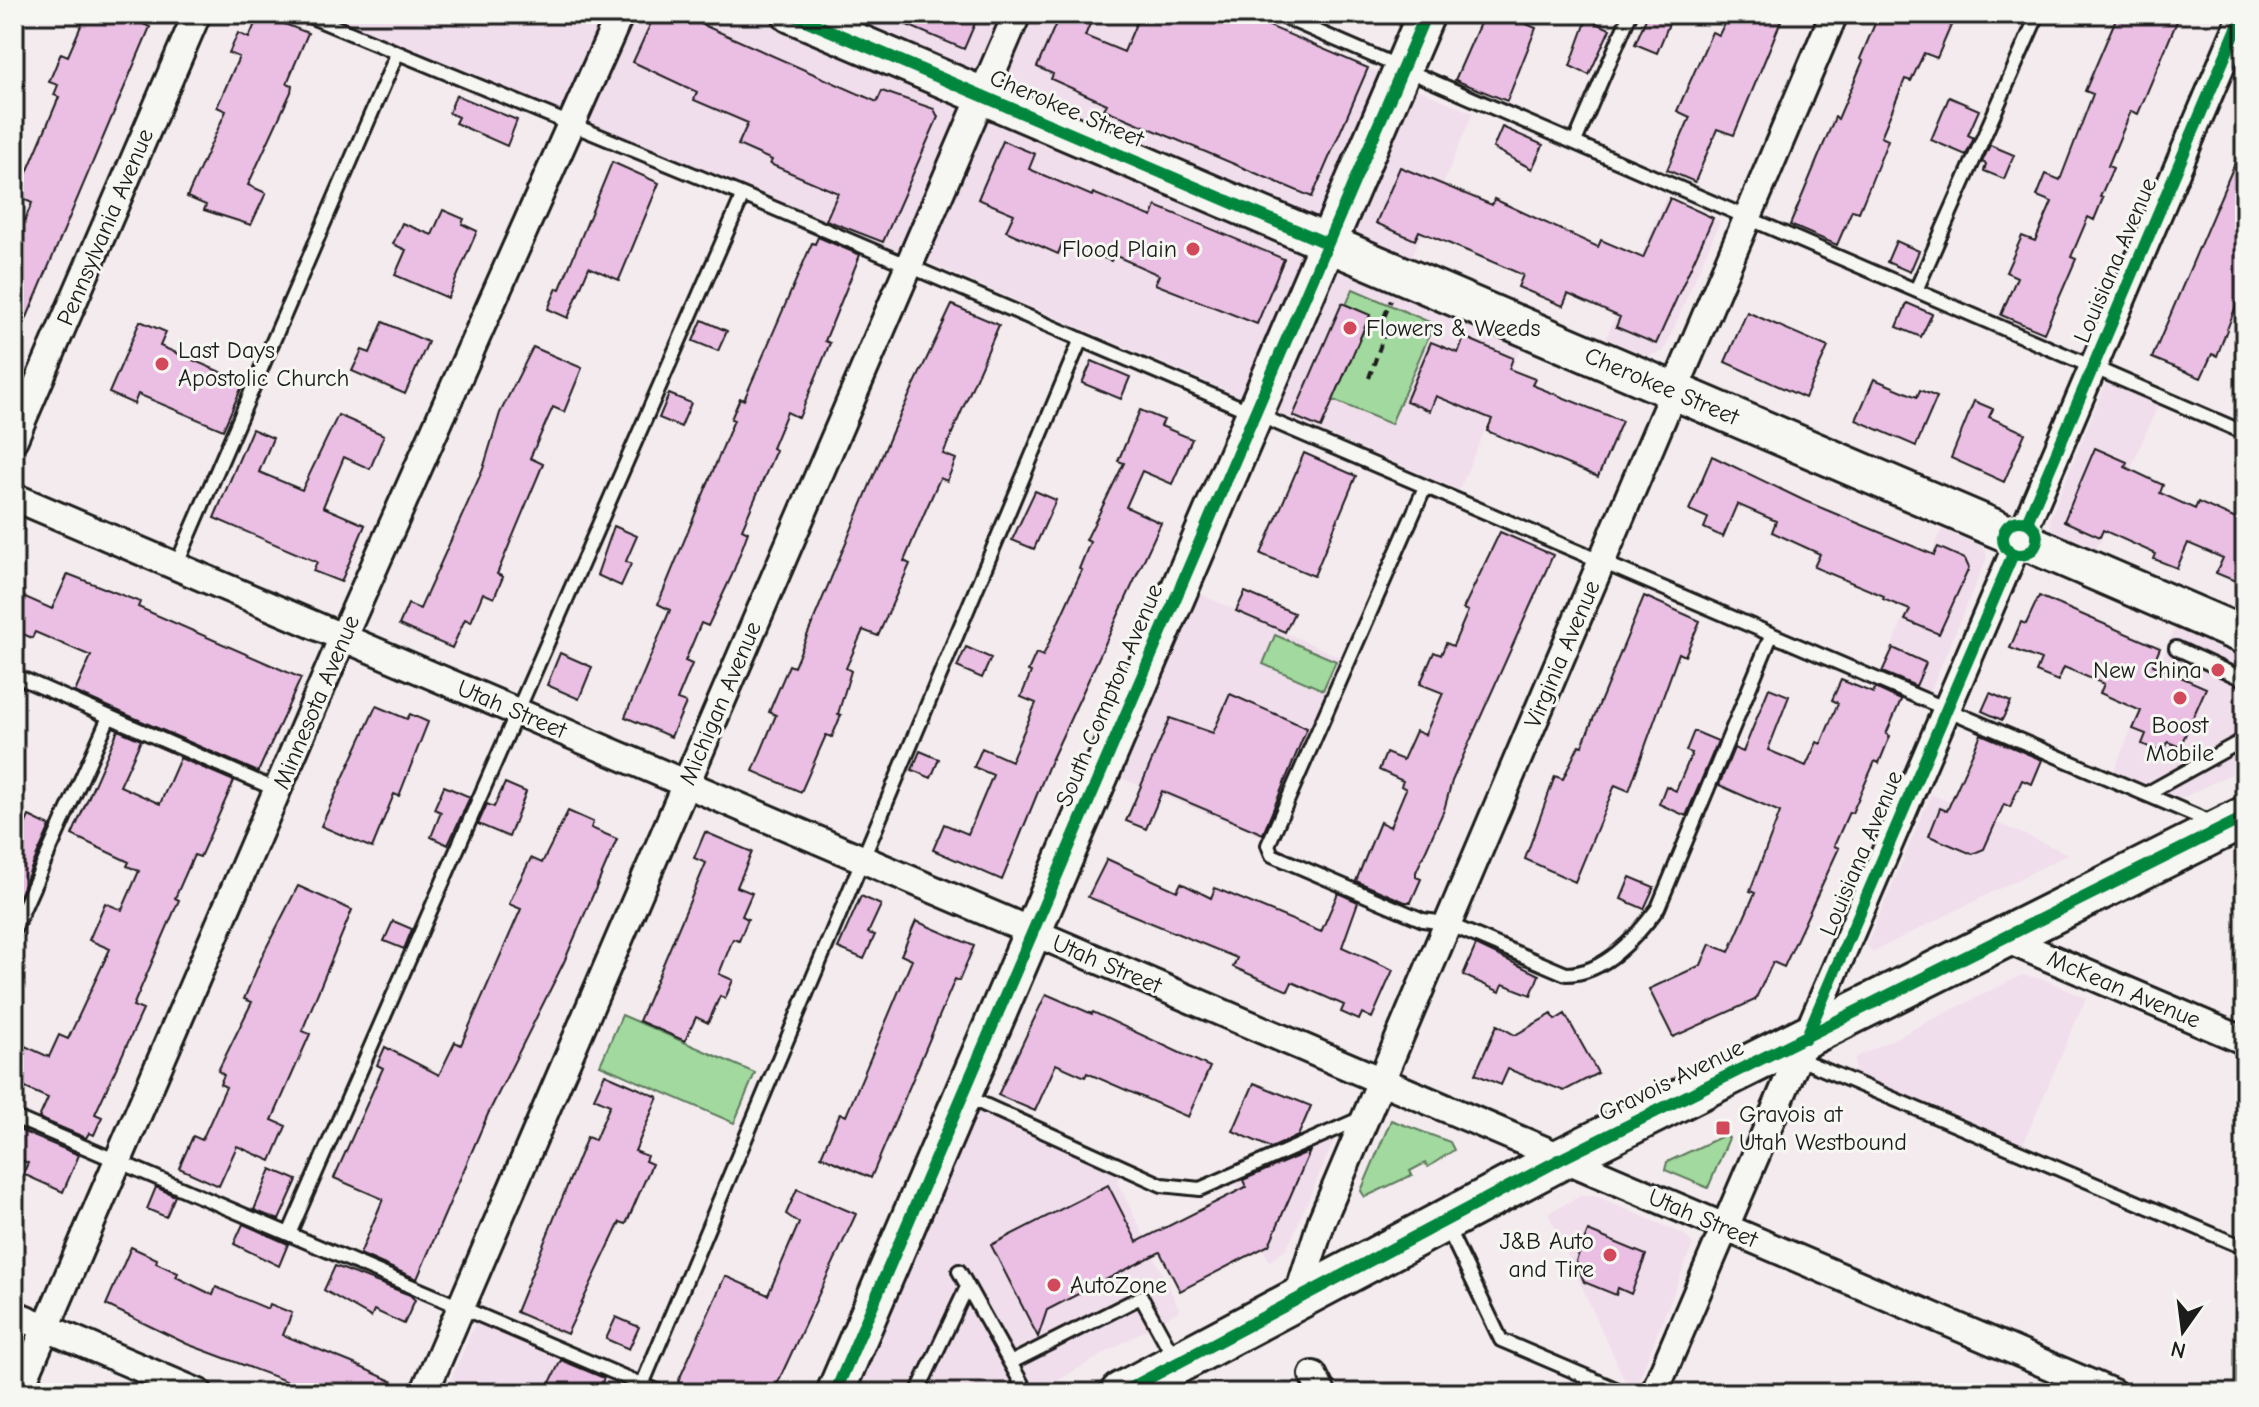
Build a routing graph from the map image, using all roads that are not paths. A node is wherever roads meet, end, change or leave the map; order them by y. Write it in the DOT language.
graph roads {
  1 [pos="197,14"];
  2 [pos="304,14"];
  3 [pos="620,14"];
  4 [pos="791,14"];
  5 [pos="1017,14"];
  6 [pos="1277,14"];
  7 [pos="1426,14"];
  8 [pos="1630,14"];
  9 [pos="1834,14"];
  10 [pos="2038,14"];
  11 [pos="2241,15"];
  12 [pos="397,54"];
  13 [pos="1403,68"];
  14 [pos="981,95"];
  15 [pos="570,124"];
  16 [pos="1575,142"];
  17 [pos="743,195"];
  18 [pos="1748,217"];
  19 [pos="1326,243"];
  20 [pos="908,266"];
  21 [pos="1917,288"];
  22 [pos="1081,339"];
  23 [pos="2093,368"];
  24 [pos="1674,392"];
  25 [pos="1253,414"];
  26 [pos="2245,433"];
  27 [pos="14,439"];
  28 [pos="1425,487"];
  29 [pos="14,497"];
  30 [pos="2020,539"];
  31 [pos="1601,564"];
  32 [pos="176,566"];
  33 [pos="1771,636"];
  34 [pos="2245,636"];
  35 [pos="343,637"];
  36 [pos="2176,648"];
  37 [pos="14,675"];
  38 [pos="2245,680"];
  39 [pos="1947,709"];
  40 [pos="517,712"];
  41 [pos="109,717"];
  42 [pos="2245,739"];
  43 [pos="686,784"];
  44 [pos="277,790"];
  45 [pos="2146,794"];
  46 [pos="2238,827"];
  47 [pos="864,860"];
  48 [pos="1446,923"];
  49 [pos="14,930"];
  50 [pos="1032,931"];
  51 [pos="2003,938"];
  52 [pos="2245,1041"];
  53 [pos="1802,1048"];
  54 [pos="1380,1081"];
  55 [pos="962,1095"];
  56 [pos="1367,1116"];
  57 [pos="14,1117"];
  58 [pos="1561,1159"];
  59 [pos="118,1161"];
  60 [pos="1444,1220"];
  61 [pos="1725,1227"];
  62 [pos="289,1234"];
  63 [pos="2245,1248"];
  64 [pos="959,1271"];
  65 [pos="967,1287"];
  66 [pos="1298,1296"];
  67 [pos="460,1307"];
  68 [pos="14,1314"];
  69 [pos="46,1328"];
  70 [pos="1010,1363"];
  71 [pos="1176,1363"];
  72 [pos="642,1385"];
  73 [pos="18,1393"];
  74 [pos="199,1393"];
  75 [pos="424,1393"];
  76 [pos="662,1393"];
  77 [pos="835,1393"];
  78 [pos="917,1393"];
  79 [pos="1027,1393"];
  80 [pos="1122,1393"];
  81 [pos="1625,1393"];
  82 [pos="1654,1393"];
  83 [pos="2113,1393"];
  1 -- 27 [label="street, Pennsylvania Avenue"];
  2 -- 12 [label="lane"];
  3 -- 15 [label="street, Minnesota Avenue"];
  4 -- 14 [label="street, Cherokee Street"];
  5 -- 14 [label="street, Michigan Avenue"];
  6 -- 13 [label="lane"];
  7 -- 13 [label="street, South Compton Avenue"];
  8 -- 16 [label="lane"];
  9 -- 18 [label="street, Virginia Avenue"];
  10 -- 21 [label="lane"];
  11 -- 23 [label="street, Louisiana Avenue"];
  12 -- 15 [label="lane"];
  12 -- 32 [label="lane"];
  13 -- 16 [label="lane"];
  13 -- 19 [label="street, South Compton Avenue"];
  14 -- 19 [label="street, Cherokee Street"];
  14 -- 20 [label="street, Michigan Avenue"];
  15 -- 17 [label="lane"];
  15 -- 35 [label="street, Minnesota Avenue"];
  16 -- 18 [label="lane"];
  17 -- 20 [label="lane"];
  17 -- 40 [label="lane"];
  18 -- 21 [label="lane"];
  18 -- 24 [label="street, Virginia Avenue"];
  19 -- 24 [label="street, Cherokee Street"];
  19 -- 25 [label="street, South Compton Avenue"];
  20 -- 22 [label="lane"];
  20 -- 43 [label="street, Michigan Avenue"];
  21 -- 23 [label="lane"];
  22 -- 25 [label="lane"];
  22 -- 47 [label="lane"];
  23 -- 26 [label="lane"];
  23 -- 30 [label="street, Louisiana Avenue"];
  24 -- 30 [label="street, Cherokee Street"];
  24 -- 31 [label="street, Virginia Avenue"];
  25 -- 28 [label="lane"];
  25 -- 50 [label="street, South Compton Avenue"];
  28 -- 31 [label="lane"];
  28 -- 48 [label="lane"];
  29 -- 32 [label="street, Utah Street"];
  30 -- 34 [label="street, Cherokee Street"];
  30 -- 39 [label="street, Louisiana Avenue"];
  31 -- 33 [label="lane"];
  31 -- 48 [label="street, Virginia Avenue"];
  32 -- 35 [label="street, Utah Street"];
  33 -- 39 [label="lane"];
  33 -- 48 [label="lane"];
  35 -- 40 [label="street, Utah Street"];
  35 -- 44 [label="street, Minnesota Avenue"];
  36 -- 38 [label="lane"];
  37 -- 41 [label="lane"];
  39 -- 45 [label="lane"];
  39 -- 53 [label="street, Louisiana Avenue"];
  40 -- 43 [label="street, Utah Street"];
  40 -- 62 [label="lane"];
  41 -- 44 [label="lane"];
  41 -- 49 [label="lane"];
  42 -- 45 [label="lane"];
  43 -- 47 [label="street, Utah Street"];
  43 -- 67 [label="street, Michigan Avenue"];
  44 -- 59 [label="street, Minnesota Avenue"];
  45 -- 46 [label="lane"];
  46 -- 51 [label="main road, Gravois Avenue"];
  47 -- 50 [label="street, Utah Street"];
  47 -- 72 [label="lane"];
  48 -- 54 [label="street, Virginia Avenue"];
  50 -- 54 [label="street, Utah Street"];
  50 -- 55 [label="street, South Compton Avenue"];
  51 -- 52 [label="street, McKean Avenue"];
  51 -- 53 [label="main road, Gravois Avenue"];
  53 -- 58 [label="main road, Gravois Avenue"];
  53 -- 61 [label="street, Louisiana Avenue"];
  53 -- 63 [label="lane"];
  54 -- 56 [label="street, Virginia Avenue"];
  54 -- 58 [label="street, Utah Street"];
  55 -- 56 [label="lane"];
  55 -- 77 [label="street, South Compton Avenue"];
  56 -- 66 [label="street, Virginia Avenue"];
  57 -- 59 [label="lane"];
  58 -- 60 [label="main road, Gravois Avenue"];
  58 -- 61 [label="street, Utah Street"];
  59 -- 62 [label="lane"];
  59 -- 69 [label="street, Minnesota Avenue"];
  60 -- 66 [label="main road, Gravois Avenue"];
  60 -- 81 [label="lane"];
  61 -- 82 [label="street, Louisiana Avenue"];
  61 -- 83 [label="street, Utah Street"];
  62 -- 67 [label="lane"];
  64 -- 65 [label="lane"];
  65 -- 70 [label="lane"];
  65 -- 78 [label="lane"];
  66 -- 71 [label="main road, Gravois Avenue"];
  67 -- 72 [label="lane"];
  67 -- 75 [label="street, Michigan Avenue"];
  68 -- 69 [label="street"];
  69 -- 73 [label="street, Minnesota Avenue"];
  69 -- 74 [label="street"];
  70 -- 71 [label="lane"];
  70 -- 79 [label="lane"];
  71 -- 80 [label="main road, Gravois Avenue"];
  72 -- 76 [label="lane"];
}
